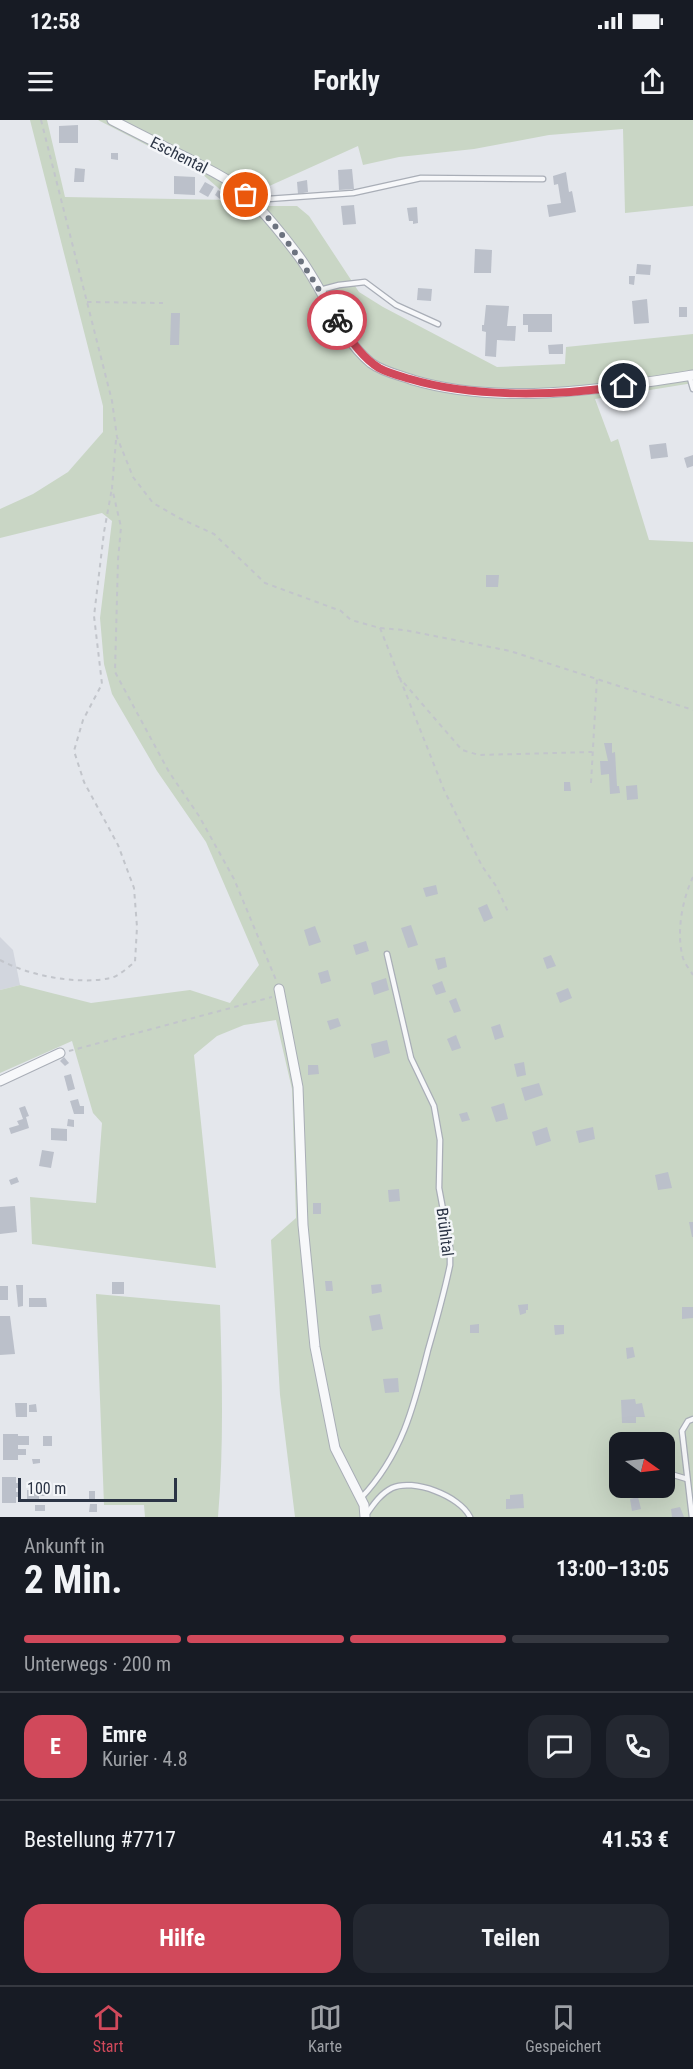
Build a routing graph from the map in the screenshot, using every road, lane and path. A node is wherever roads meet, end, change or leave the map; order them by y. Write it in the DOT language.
graph roads {
  1 [pos="41,120"];
  2 [pos="112,120"];
  3 [pos="543,179"];
  4 [pos="256,205"];
  5 [pos="320,290"];
  6 [pos="87,302"];
  7 [pos="163,303"];
  8 [pos="438,324"];
  9 [pos="691,375"];
  10 [pos="693,389"];
  11 [pos="117,437"];
  12 [pos="112,488"];
  13 [pos="380,628"];
  14 [pos="396,674"];
  15 [pos="597,678"];
  16 [pos="693,710"];
  17 [pos="592,752"];
  18 [pos="591,783"];
  19 [pos="693,876"];
  20 [pos="509,914"];
  21 [pos="387,954"];
  22 [pos="0,960"];
  23 [pos="693,975"];
  24 [pos="280,992"];
  25 [pos="60,1053"];
  26 [pos="0,1081"];
  27 [pos="693,1419"];
  28 [pos="675,1475"];
  29 [pos="687,1479"];
  30 [pos="360,1498"];
  31 [pos="364,1517"];
  32 [pos="470,1517"];
  33 [pos="692,1517"];
  1 -- 6 [label="path"];
  2 -- 4 [label="street, Eschental"];
  3 -- 4 [label="lane"];
  4 -- 5 [label="street, Eschental"];
  5 -- 8 [label="lane"];
  5 -- 9 [label="street, Eschental"];
  6 -- 7 [label="path"];
  6 -- 11 [label="path"];
  9 -- 10 [label="lane"];
  11 -- 12 [label="path"];
  11 -- 13 [label="path"];
  12 -- 22 [label="path"];
  12 -- 24 [label="path"];
  13 -- 14 [label="path"];
  13 -- 15 [label="path"];
  14 -- 17 [label="path"];
  14 -- 20 [label="path"];
  15 -- 16 [label="path"];
  15 -- 17 [label="path"];
  17 -- 18 [label="path"];
  19 -- 23 [label="path"];
  21 -- 30 [label="lane, Brühltal"];
  24 -- 25 [label="path"];
  24 -- 30 [label="street"];
  25 -- 26 [label="street"];
  27 -- 29 [label="lane"];
  28 -- 29 [label="lane"];
  29 -- 33 [label="lane"];
  30 -- 31 [label="street"];
  31 -- 32 [label="lane"];
}
